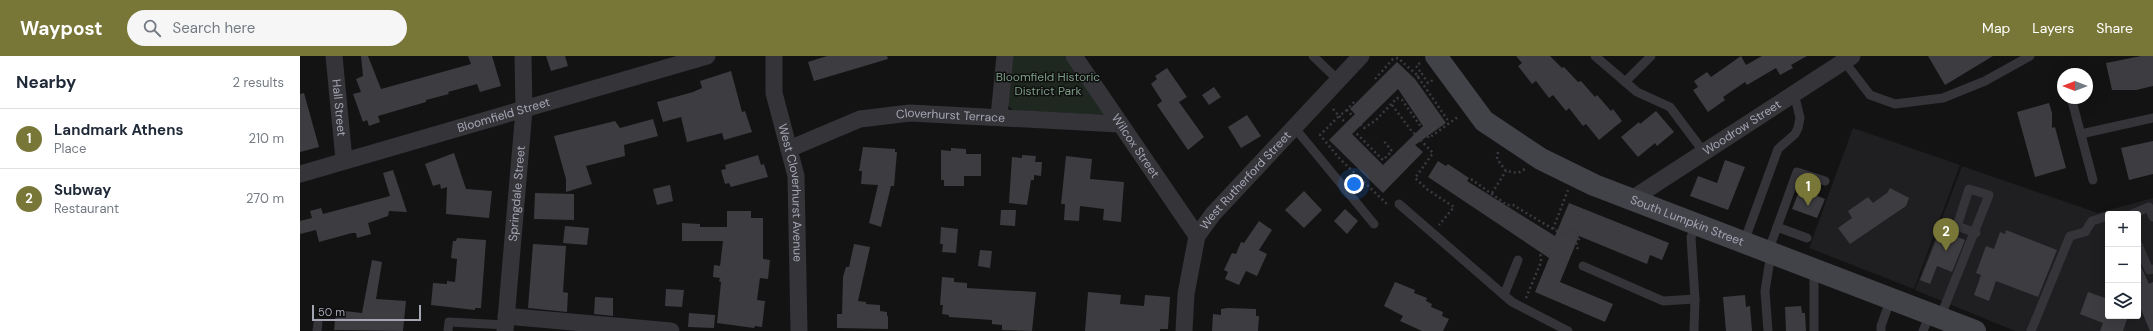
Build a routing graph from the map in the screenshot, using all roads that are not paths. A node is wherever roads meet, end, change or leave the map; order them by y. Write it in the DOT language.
graph roads {
  1 [pos="334,56"];
  2 [pos="523,56"];
  3 [pos="707,56"];
  4 [pos="774,56"];
  5 [pos="1005,56"];
  6 [pos="1074,56"];
  7 [pos="1313,56"];
  8 [pos="1362,56"];
  9 [pos="1436,56"];
  10 [pos="1595,56"];
  11 [pos="1651,56"];
  12 [pos="2030,56"];
  13 [pos="1848,58"];
  14 [pos="1338,80"];
  15 [pos="1625,82"];
  16 [pos="1794,93"];
  17 [pos="2073,104"];
  18 [pos="524,110"];
  19 [pos="999,116"];
  20 [pos="2153,118"];
  21 [pos="1119,124"];
  22 [pos="1294,127"];
  23 [pos="2081,134"];
  24 [pos="789,149"];
  25 [pos="1703,151"];
  26 [pos="344,160"];
  27 [pos="300,174"];
  28 [pos="2093,180"];
  29 [pos="1825,181"];
  30 [pos="1632,199"];
  31 [pos="1394,206"];
  32 [pos="2151,207"];
  33 [pos="2140,211"];
  34 [pos="2105,217"];
  35 [pos="2153,217"];
  36 [pos="1374,224"];
  37 [pos="1698,224"];
  38 [pos="1777,227"];
  39 [pos="1976,233"];
  40 [pos="1197,236"];
  41 [pos="1807,238"];
  42 [pos="1744,242"];
  43 [pos="2139,247"];
  44 [pos="1770,252"];
  45 [pos="1518,260"];
  46 [pos="1583,266"];
  47 [pos="1814,268"];
  48 [pos="2153,269"];
  49 [pos="1504,295"];
  50 [pos="1891,298"];
  51 [pos="1695,299"];
  52 [pos="1931,321"];
  53 [pos="506,324"];
  54 [pos="448,331"];
  55 [pos="671,331"];
  56 [pos="799,331"];
  57 [pos="1184,331"];
  58 [pos="1568,331"];
  59 [pos="1694,331"];
  60 [pos="1768,331"];
  61 [pos="1814,331"];
  62 [pos="1882,331"];
  63 [pos="1975,331"];
  64 [pos="2031,331"];
  1 -- 26 [label="street, Hall Street"];
  2 -- 18 [label="street, Springdale Street"];
  3 -- 18 [label="street, Bloomfield Street"];
  4 -- 24 [label="street, West Cloverhurst Avenue"];
  5 -- 19 [label="street"];
  6 -- 21 [label="street, Wilcox Street"];
  7 -- 14 [label="lane"];
  8 -- 14 [label="street, West Rutherford Street"];
  9 -- 30 [label="main road, South Lumpkin Street"];
  10 -- 15 [label="lane"];
  11 -- 15 [label="lane"];
  12 -- 13 [label="lane"];
  13 -- 16 [label="street, Woodrow Street"];
  14 -- 22 [label="street, West Rutherford Street"];
  15 -- 25 [label="lane"];
  16 -- 25 [label="street, Woodrow Street"];
  16 -- 42 [label="lane"];
  17 -- 23 [label="lane"];
  18 -- 26 [label="street, Bloomfield Street"];
  18 -- 53 [label="street, Springdale Street"];
  19 -- 21 [label="street, Cloverhurst Terrace"];
  19 -- 24 [label="street, Cloverhurst Terrace"];
  20 -- 23 [label="lane"];
  21 -- 40 [label="street, Wilcox Street"];
  22 -- 36 [label="lane"];
  22 -- 40 [label="street, West Rutherford Street"];
  23 -- 28 [label="lane"];
  24 -- 56 [label="street, West Cloverhurst Avenue"];
  25 -- 30 [label="street, Woodrow Street"];
  26 -- 27 [label="street, Bloomfield Street"];
  29 -- 38 [label="lane"];
  30 -- 37 [label="main road, South Lumpkin Street"];
  31 -- 49 [label="lane"];
  32 -- 33 [label="lane"];
  32 -- 35 [label="lane"];
  34 -- 64 [label="lane"];
  37 -- 42 [label="main road, South Lumpkin Street"];
  37 -- 51 [label="lane"];
  38 -- 41 [label="lane"];
  38 -- 44 [label="lane"];
  39 -- 39 [label="lane"];
  39 -- 52 [label="lane"];
  40 -- 57 [label="street, West Rutherford Street"];
  42 -- 44 [label="main road, South Lumpkin Street"];
  43 -- 48 [label="lane"];
  44 -- 47 [label="main road, South Lumpkin Street"];
  44 -- 60 [label="lane"];
  45 -- 49 [label="lane"];
  46 -- 51 [label="lane"];
  47 -- 50 [label="main road, South Lumpkin Street"];
  47 -- 61 [label="lane"];
  49 -- 58 [label="lane"];
  50 -- 52 [label="main road, South Lumpkin Street"];
  50 -- 62 [label="lane"];
  51 -- 59 [label="lane"];
  52 -- 63 [label="main road, South Lumpkin Street"];
  53 -- 54 [label="lane"];
  53 -- 55 [label="street"];
}
